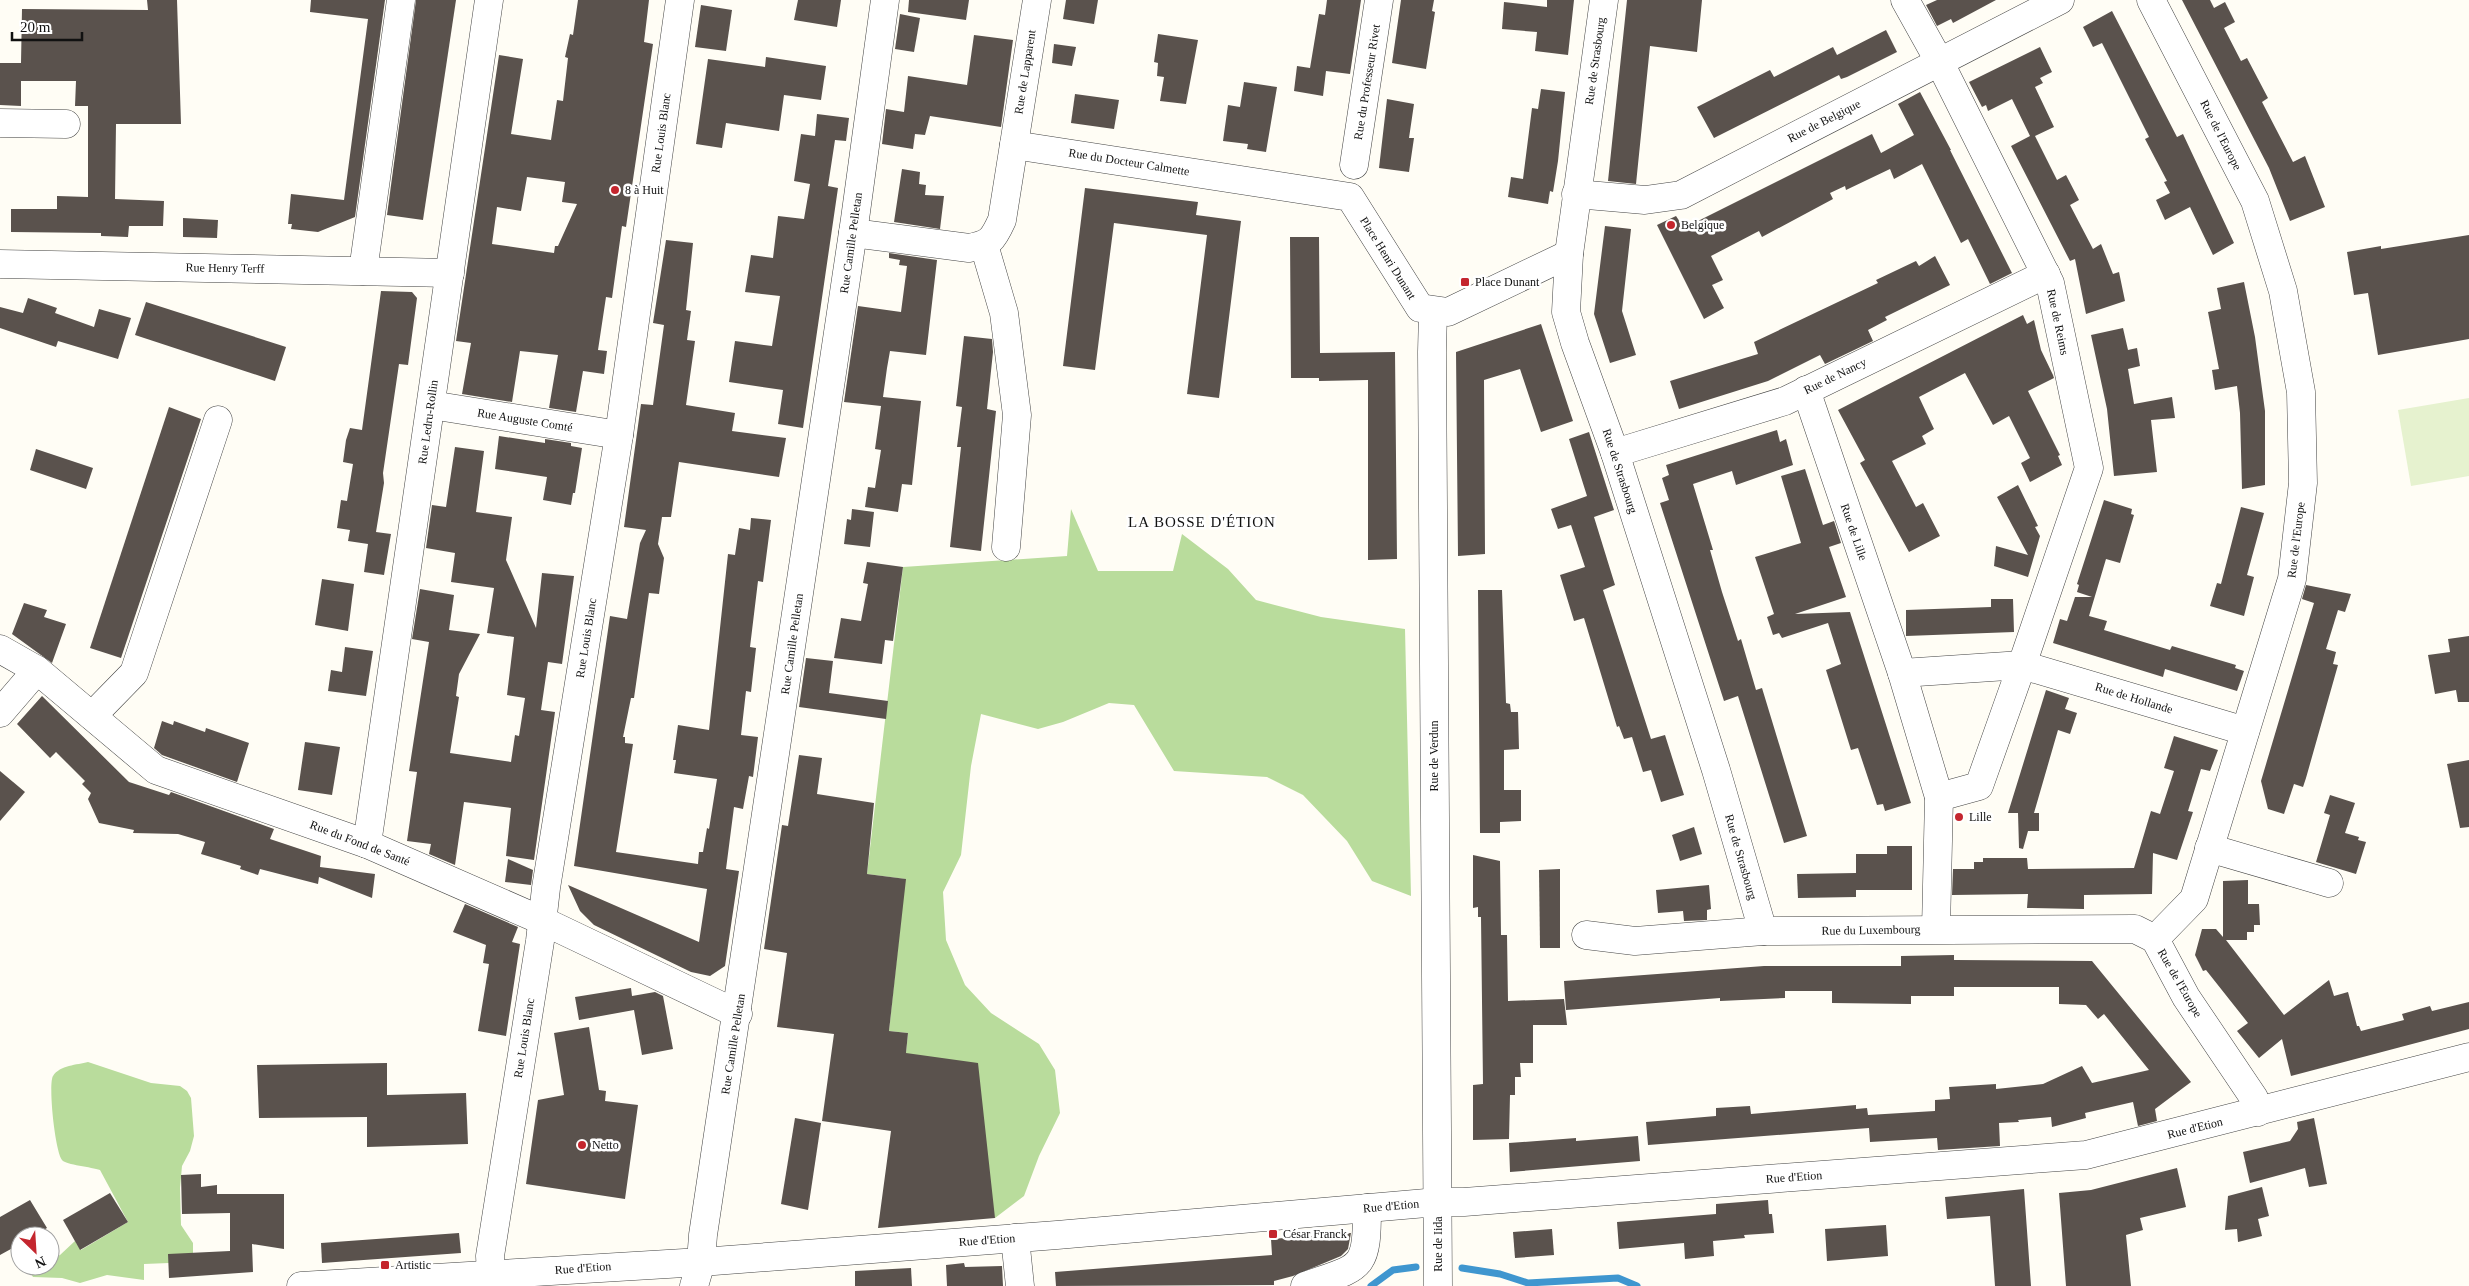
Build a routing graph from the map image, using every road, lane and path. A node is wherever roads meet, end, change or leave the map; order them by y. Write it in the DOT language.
graph roads {
  1 [pos="401,0"];
  2 [pos="489,0"];
  3 [pos="680,0"];
  4 [pos="885,0"];
  5 [pos="1037,0"];
  6 [pos="1379,0"];
  7 [pos="1604,0"];
  8 [pos="1905,0"];
  9 [pos="2060,0"];
  10 [pos="2151,0"];
  11 [pos="1939,62"];
  12 [pos="0,123"];
  13 [pos="66,124"];
  14 [pos="1014,145"];
  15 [pos="1354,165"];
  16 [pos="1576,194"];
  17 [pos="1350,197"];
  18 [pos="853,232"];
  19 [pos="984,245"];
  20 [pos="1569,254"];
  21 [pos="0,264"];
  22 [pos="363,271"];
  23 [pos="450,272"];
  24 [pos="2046,274"];
  25 [pos="1433,311"];
  26 [pos="1806,390"];
  27 [pos="431,405"];
  28 [pos="218,420"];
  29 [pos="619,435"];
  30 [pos="1615,453"];
  31 [pos="1006,548"];
  32 [pos="0,649"];
  33 [pos="2022,665"];
  34 [pos="37,670"];
  35 [pos="1902,673"];
  36 [pos="0,713"];
  37 [pos="92,716"];
  38 [pos="2245,731"];
  39 [pos="1939,797"];
  40 [pos="368,844"];
  41 [pos="2209,848"];
  42 [pos="2328,883"];
  43 [pos="543,921"];
  44 [pos="1936,929"];
  45 [pos="1763,931"];
  46 [pos="1586,935"];
  47 [pos="2155,939"];
  48 [pos="738,1014"];
  49 [pos="2469,1057"];
  50 [pos="2258,1112"];
  51 [pos="1438,1202"];
  52 [pos="1367,1208"];
  53 [pos="1015,1238"];
  54 [pos="491,1274"];
  55 [pos="698,1274"];
  56 [pos="301,1286"];
  57 [pos="1020,1286"];
  58 [pos="1305,1286"];
  59 [pos="1438,1286"];
  1 -- 22 [label="street"];
  2 -- 23 [label="street, Rue Ledru-Rollin"];
  3 -- 29 [label="street, Rue Louis Blanc"];
  4 -- 18 [label="street, Rue Camille Pelletan"];
  5 -- 14 [label="street, Rue de Lapparent"];
  6 -- 15 [label="street, Rue du Professeur Rivet"];
  7 -- 16 [label="street, Rue de Strasbourg"];
  8 -- 11 [label="street, Rue de Reims"];
  9 -- 11 [label="street, Rue de Belgique"];
  10 -- 38 [label="street, Rue de l'Europe"];
  11 -- 16 [label="street, Rue de Belgique"];
  11 -- 24 [label="street, Rue de Reims"];
  12 -- 13 [label="street"];
  14 -- 17 [label="street, Rue du Docteur Calmette"];
  14 -- 19 [label="street"];
  16 -- 20 [label="street, Rue de Strasbourg"];
  17 -- 25 [label="street, Place Henri Dunant"];
  18 -- 19 [label="street"];
  18 -- 48 [label="street, Rue Camille Pelletan"];
  19 -- 31 [label="street"];
  20 -- 25 [label="street"];
  20 -- 30 [label="street, Rue de Strasbourg"];
  21 -- 22 [label="street, Rue Henry Terff"];
  22 -- 23 [label="street, Rue Henry Terff"];
  23 -- 27 [label="street, Rue Ledru-Rollin"];
  24 -- 26 [label="street, Rue de Nancy"];
  24 -- 33 [label="street, Rue de Reims"];
  25 -- 51 [label="street, Rue de Verdun"];
  26 -- 30 [label="street, Rue de Nancy"];
  26 -- 35 [label="street, Rue de Lille"];
  27 -- 29 [label="street, Rue Auguste Comté"];
  27 -- 40 [label="street, Rue Ledru-Rollin"];
  28 -- 37 [label="street"];
  29 -- 43 [label="street, Rue Louis Blanc"];
  30 -- 45 [label="street, Rue de Strasbourg"];
  32 -- 34 [label="street, Rue du Fond de Santé"];
  33 -- 35 [label="street"];
  33 -- 38 [label="street, Rue de Hollande"];
  33 -- 39 [label="street"];
  34 -- 36 [label="street"];
  34 -- 37 [label="street, Rue du Fond de Santé"];
  35 -- 39 [label="street, Rue de Lille"];
  37 -- 40 [label="street, Rue du Fond de Santé"];
  38 -- 41 [label="street, Rue de l'Europe"];
  39 -- 44 [label="street, Rue de Lille"];
  40 -- 43 [label="street, Rue du Fond de Santé"];
  41 -- 42 [label="street"];
  41 -- 47 [label="street, Rue de l'Europe"];
  43 -- 48 [label="street, Rue du Fond de Santé"];
  43 -- 54 [label="street, Rue Louis Blanc"];
  44 -- 45 [label="street, Rue du Luxembourg"];
  44 -- 47 [label="street, Rue du Luxembourg"];
  45 -- 46 [label="street, Rue du Luxembourg"];
  47 -- 50 [label="street, Rue de l'Europe"];
  48 -- 55 [label="street, Rue Camille Pelletan"];
  49 -- 50 [label="street, Rue d'Etion"];
  50 -- 51 [label="street, Rue d'Etion"];
  51 -- 52 [label="street, Rue d'Etion"];
  51 -- 59 [label="street, Rue de Iida"];
  52 -- 53 [label="street, Rue d'Etion"];
  52 -- 58 [label="street"];
  53 -- 55 [label="street, Rue d'Etion"];
  53 -- 57 [label="street"];
  54 -- 55 [label="street, Rue d'Etion"];
  54 -- 56 [label="street, Rue d'Etion"];
}
